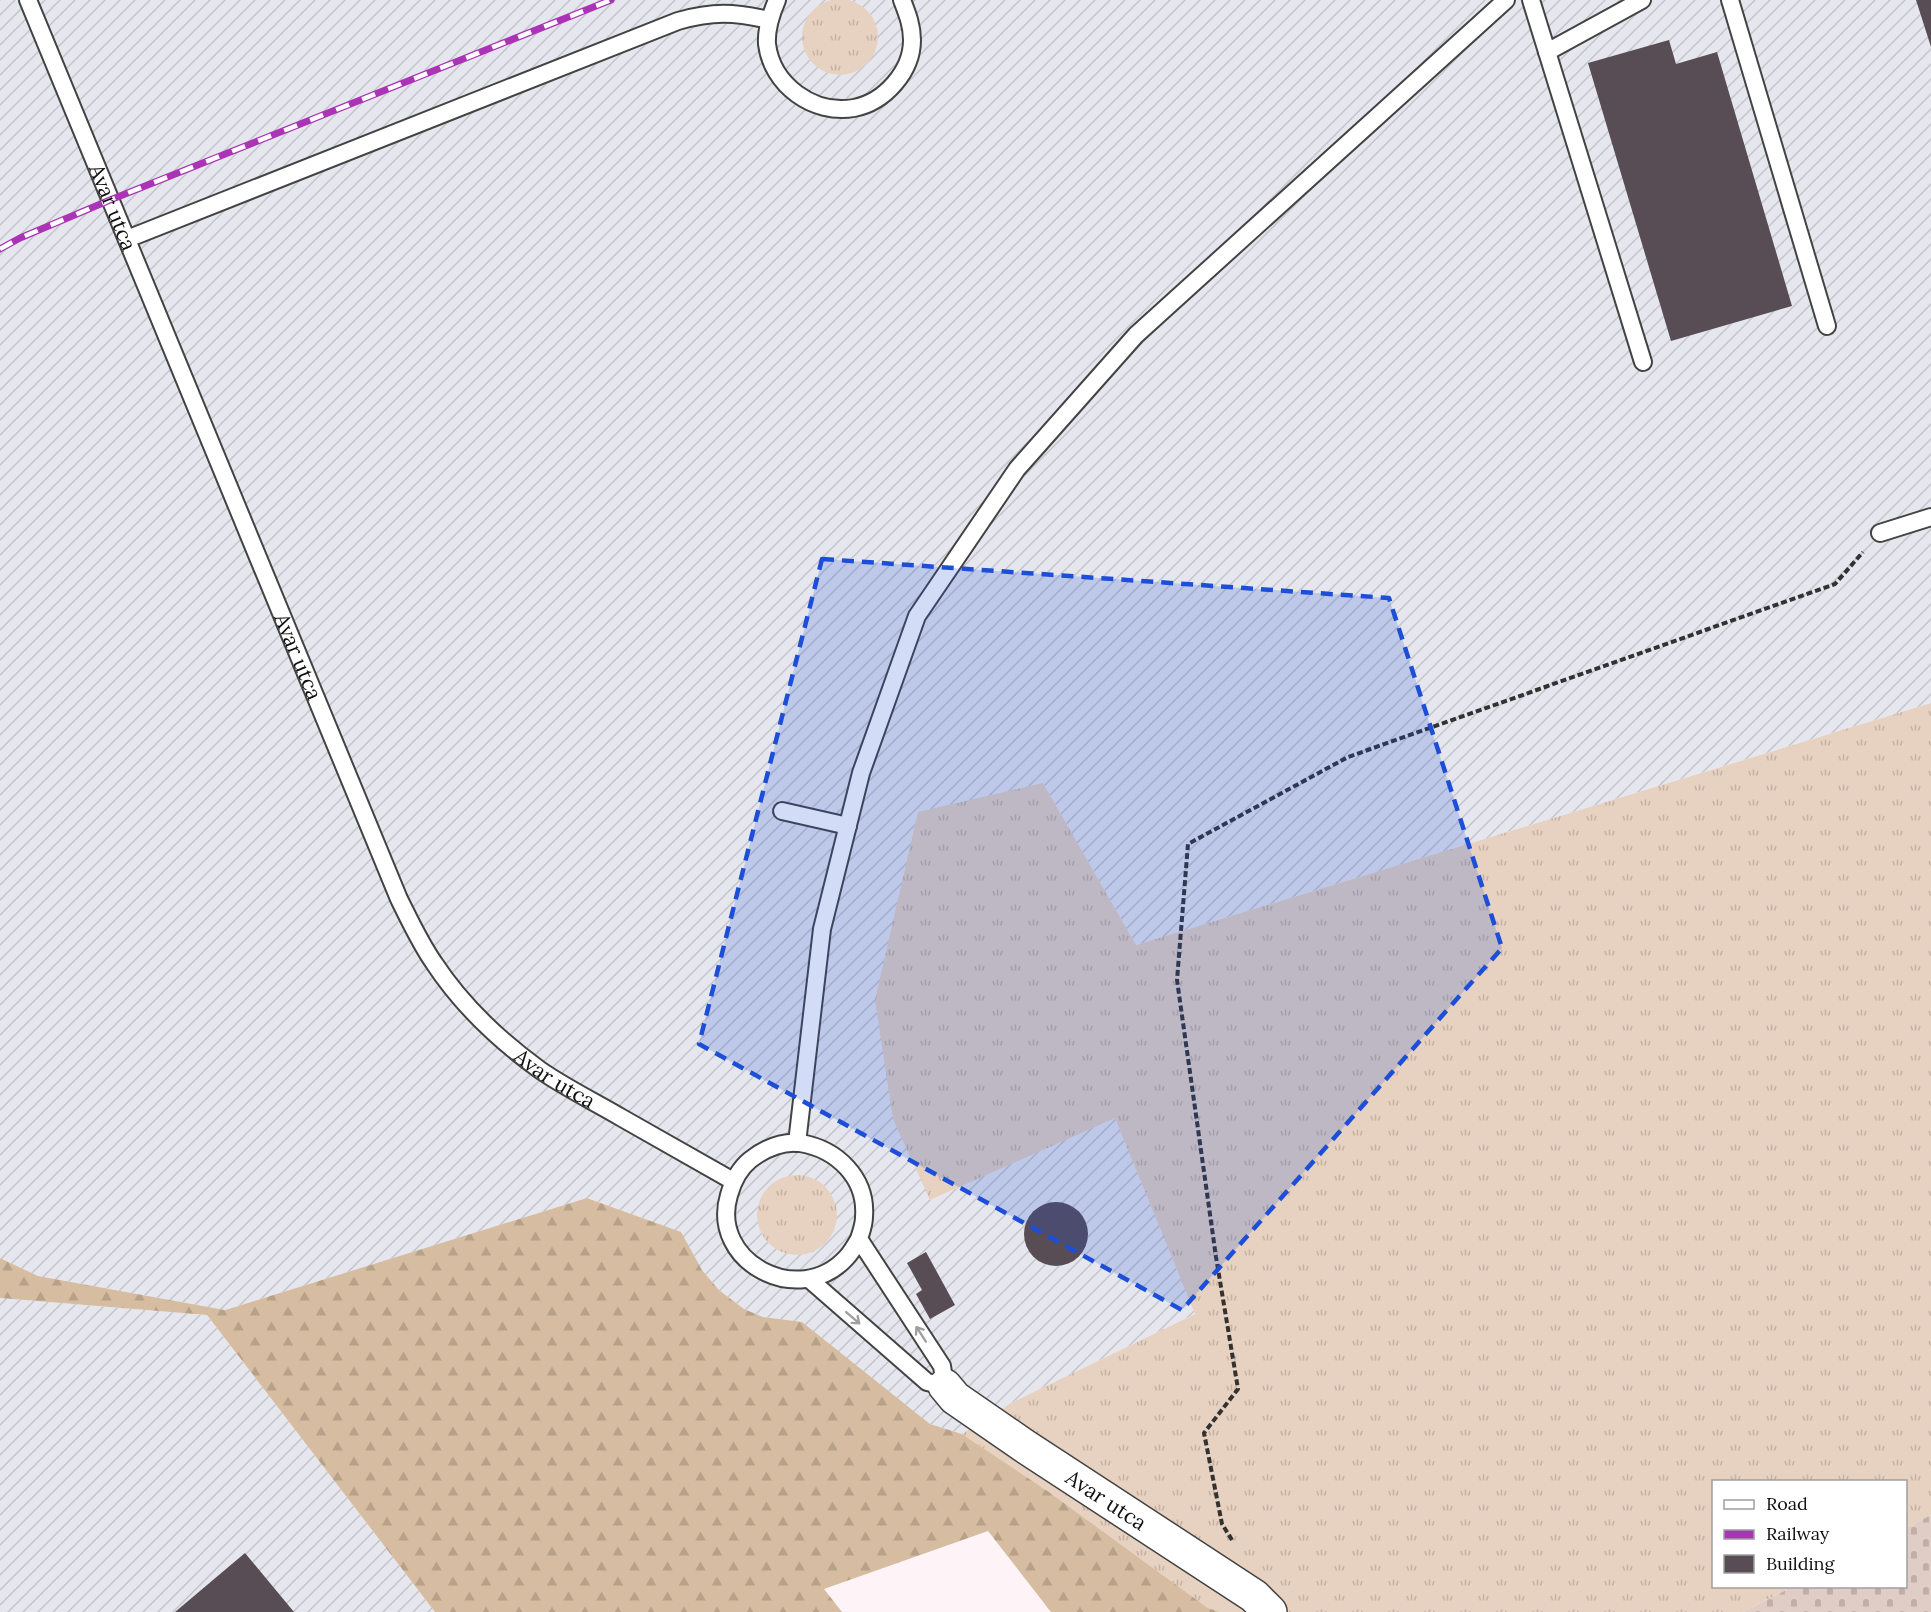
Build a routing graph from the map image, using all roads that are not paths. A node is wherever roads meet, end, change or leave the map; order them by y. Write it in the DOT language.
graph roads {
  1 [pos="28,0"];
  2 [pos="777,0"];
  3 [pos="902,0"];
  4 [pos="1506,0"];
  5 [pos="1531,0"];
  6 [pos="1642,0"];
  7 [pos="1730,0"];
  8 [pos="769,20"];
  9 [pos="1547,52"];
  10 [pos="127,239"];
  11 [pos="1827,326"];
  12 [pos="1643,362"];
  13 [pos="1931,517"];
  14 [pos="1880,533"];
  15 [pos="782,811"];
  16 [pos="848,826"];
  17 [pos="797,1143"];
  18 [pos="733,1181"];
  19 [pos="859,1239"];
  20 [pos="809,1279"];
  21 [pos="945,1386"];
  22 [pos="1270,1612"];
  1 -- 10 [label="lane, Avar utca"];
  2 -- 8 [label="lane"];
  3 -- 8 [label="lane"];
  4 -- 16 [label="lane"];
  5 -- 9 [label="lane"];
  6 -- 9 [label="lane"];
  7 -- 11 [label="lane"];
  8 -- 10 [label="lane"];
  9 -- 12 [label="lane"];
  10 -- 18 [label="lane, Avar utca"];
  13 -- 14 [label="lane"];
  15 -- 16 [label="lane"];
  16 -- 17 [label="lane"];
  17 -- 18 [label="lane"];
  17 -- 19 [label="lane"];
  18 -- 20 [label="lane"];
  19 -- 20 [label="lane"];
  21 -- 19 [label="lane, one-way"];
  20 -- 21 [label="lane, Avar utca, one-way"];
  21 -- 22 [label="street, Avar utca"];
}
